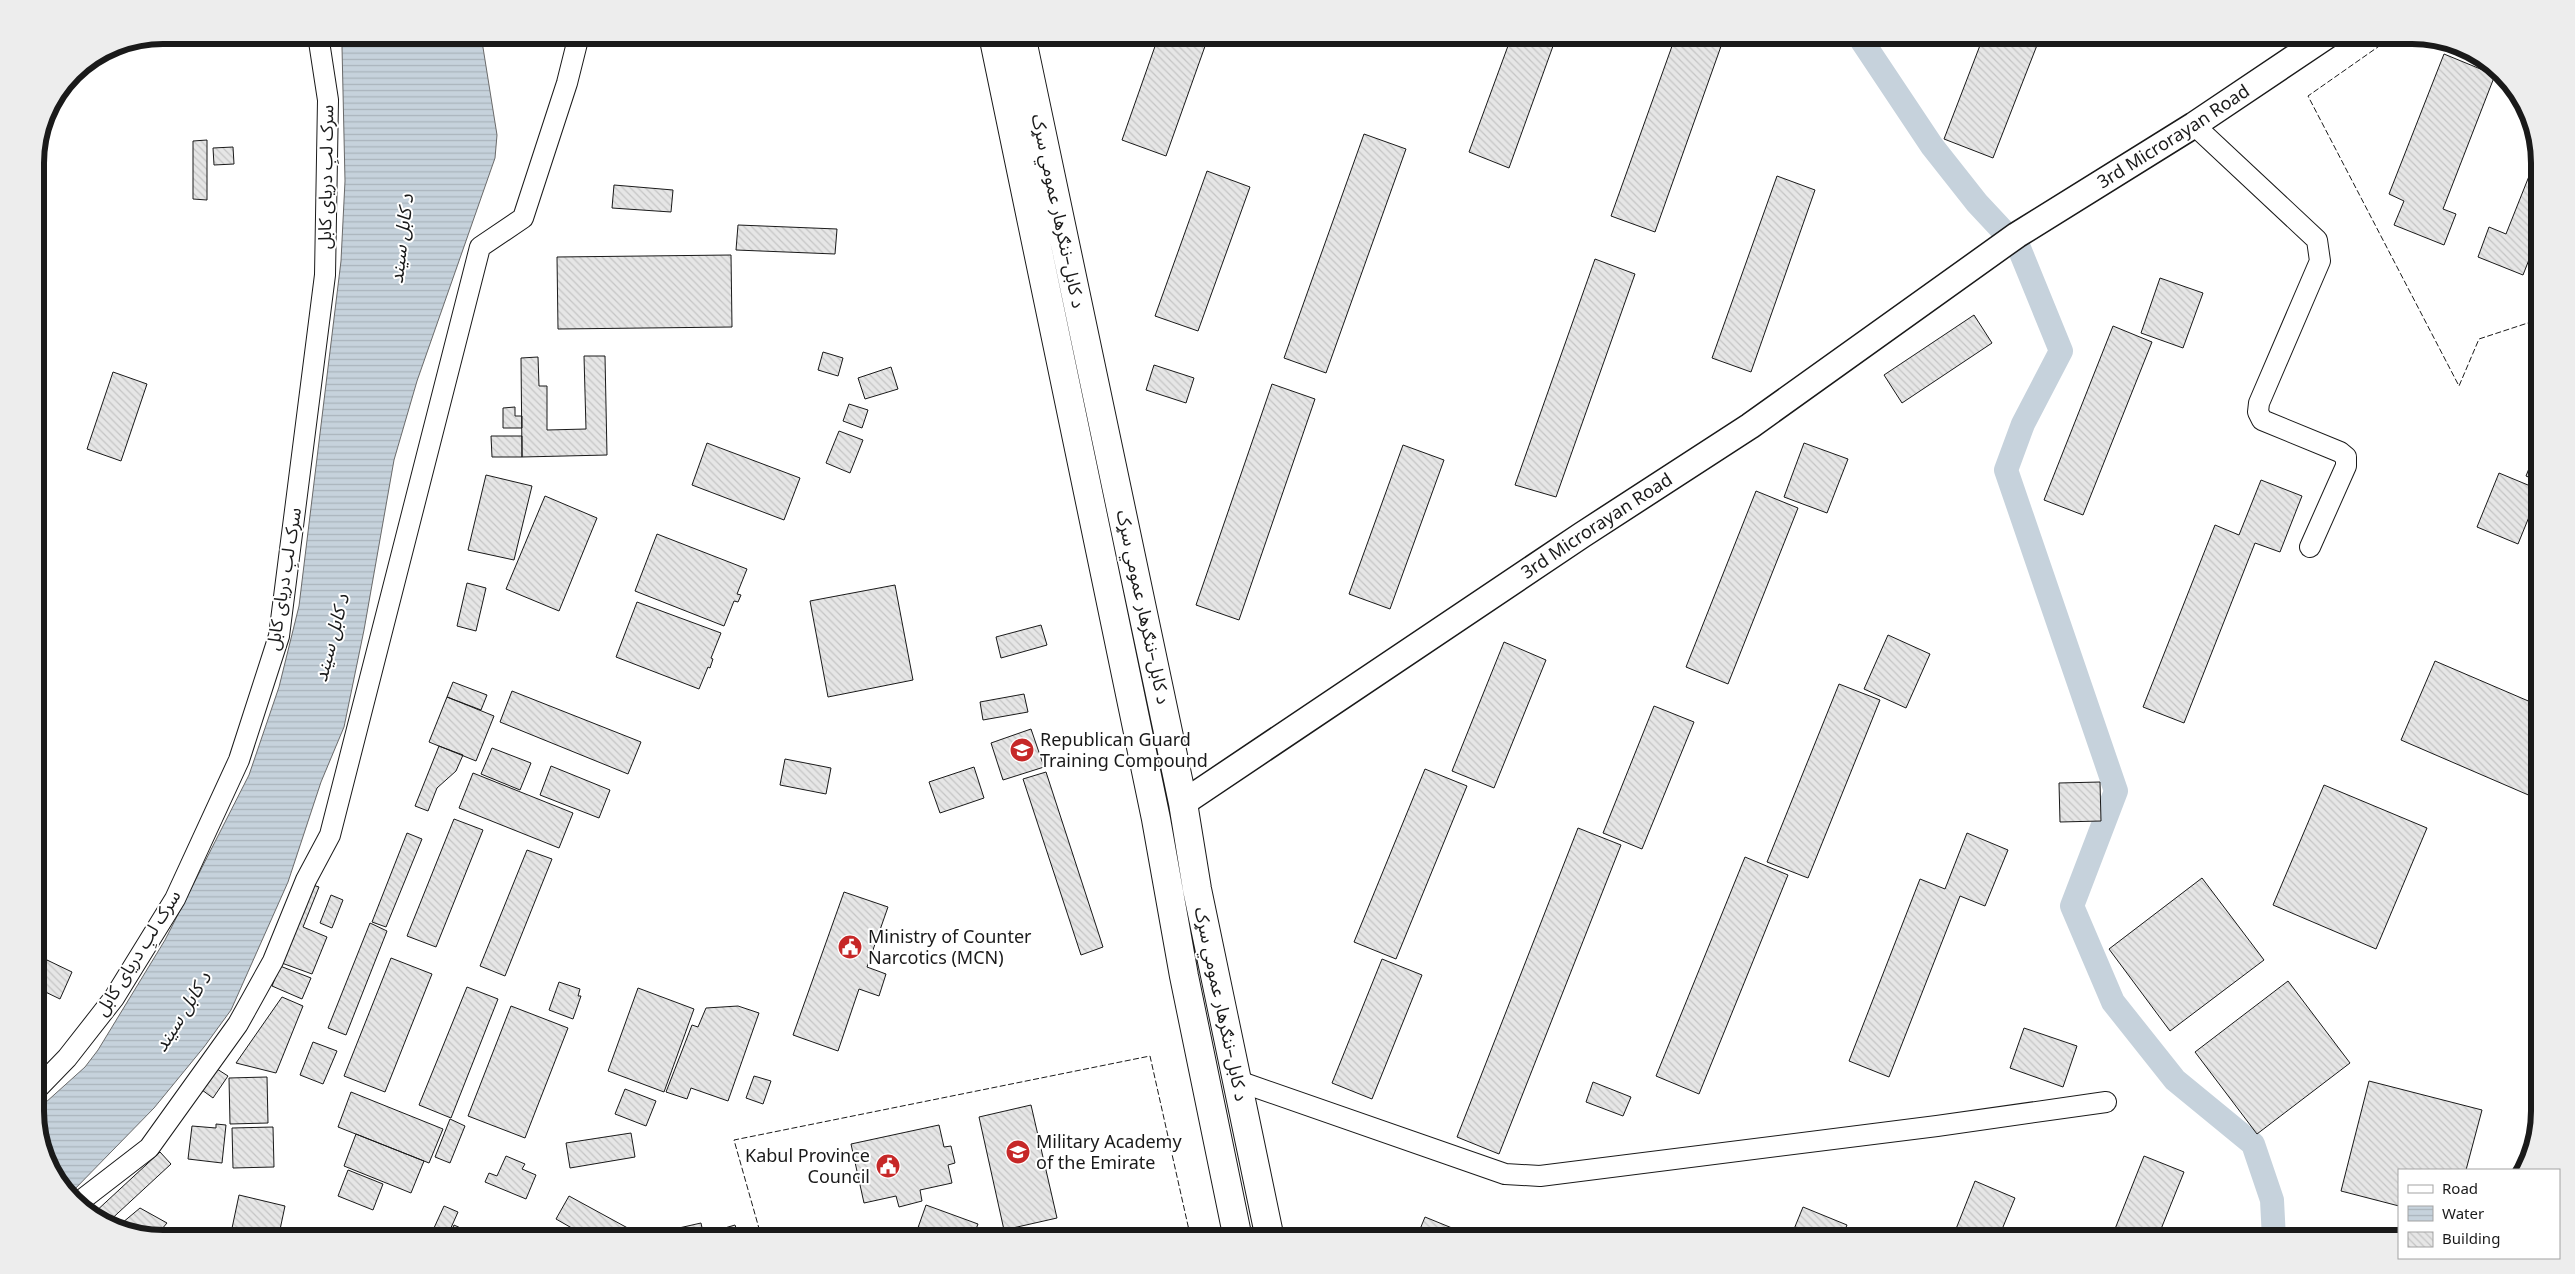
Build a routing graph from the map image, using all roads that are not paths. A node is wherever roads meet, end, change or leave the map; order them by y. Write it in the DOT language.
graph roads {
  1 [pos="319,44"];
  2 [pos="577,44"];
  3 [pos="995,44"];
  4 [pos="1023,44"];
  5 [pos="2315,44"];
  6 [pos="2194,125"];
  7 [pos="2310,547"];
  8 [pos="1183,803"];
  9 [pos="1238,1081"];
  10 [pos="44,1082"];
  11 [pos="2106,1102"];
  12 [pos="82,1199"];
  13 [pos="1236,1230"];
  14 [pos="1268,1230"];
  1 -- 10 [label="street, سرک لبِ دریای کابل"];
  2 -- 12 [label="street"];
  3 -- 13 [label="highway, د کابل–ننګرهار عمومي سړک"];
  4 -- 8 [label="highway, د کابل–ننګرهار عمومي سړک"];
  5 -- 6 [label="street, 3rd Microrayan Road"];
  6 -- 7 [label="street"];
  6 -- 8 [label="street, 3rd Microrayan Road"];
  8 -- 9 [label="highway, د کابل–ننګرهار عمومي سړک"];
  9 -- 11 [label="street"];
  9 -- 14 [label="highway, د کابل–ننګرهار عمومي سړک"];
}
